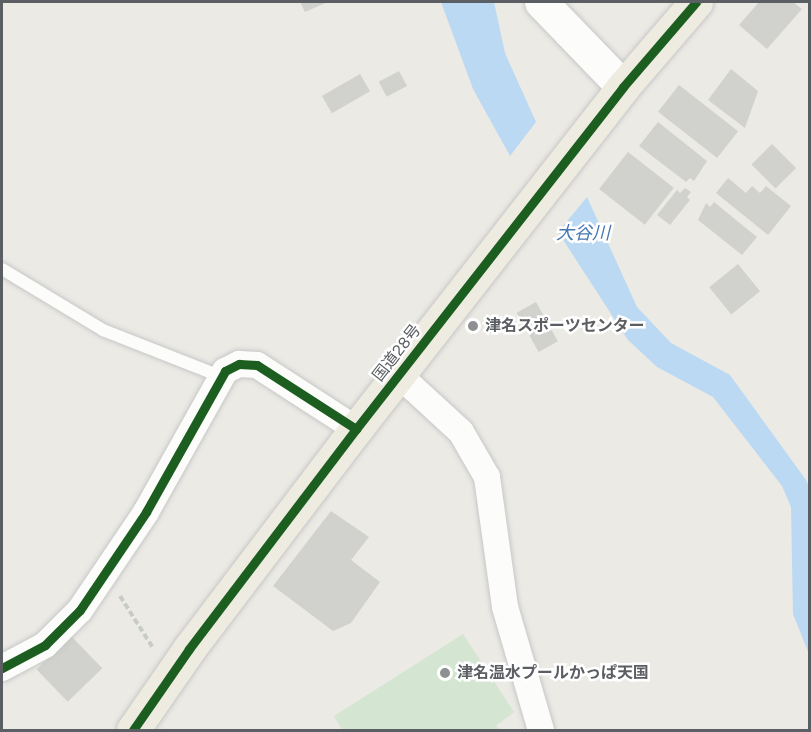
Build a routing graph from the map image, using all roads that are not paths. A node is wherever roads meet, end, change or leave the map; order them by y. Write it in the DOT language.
graph roads {
  1 [pos="541,2"];
  2 [pos="696,2"];
  3 [pos="623,87"];
  4 [pos="2,269"];
  5 [pos="399,375"];
  6 [pos="220,376"];
  7 [pos="356,429"];
  8 [pos="2,668"];
  9 [pos="133,730"];
  10 [pos="541,730"];
  1 -- 3 [label="street"];
  2 -- 3 [label="highway, 国道28号"];
  3 -- 5 [label="highway, 国道28号"];
  4 -- 6 [label="lane"];
  5 -- 7 [label="highway, 国道28号"];
  5 -- 10 [label="street"];
  6 -- 7 [label="street"];
  6 -- 8 [label="street"];
  7 -- 9 [label="highway, 国道28号"];
}
